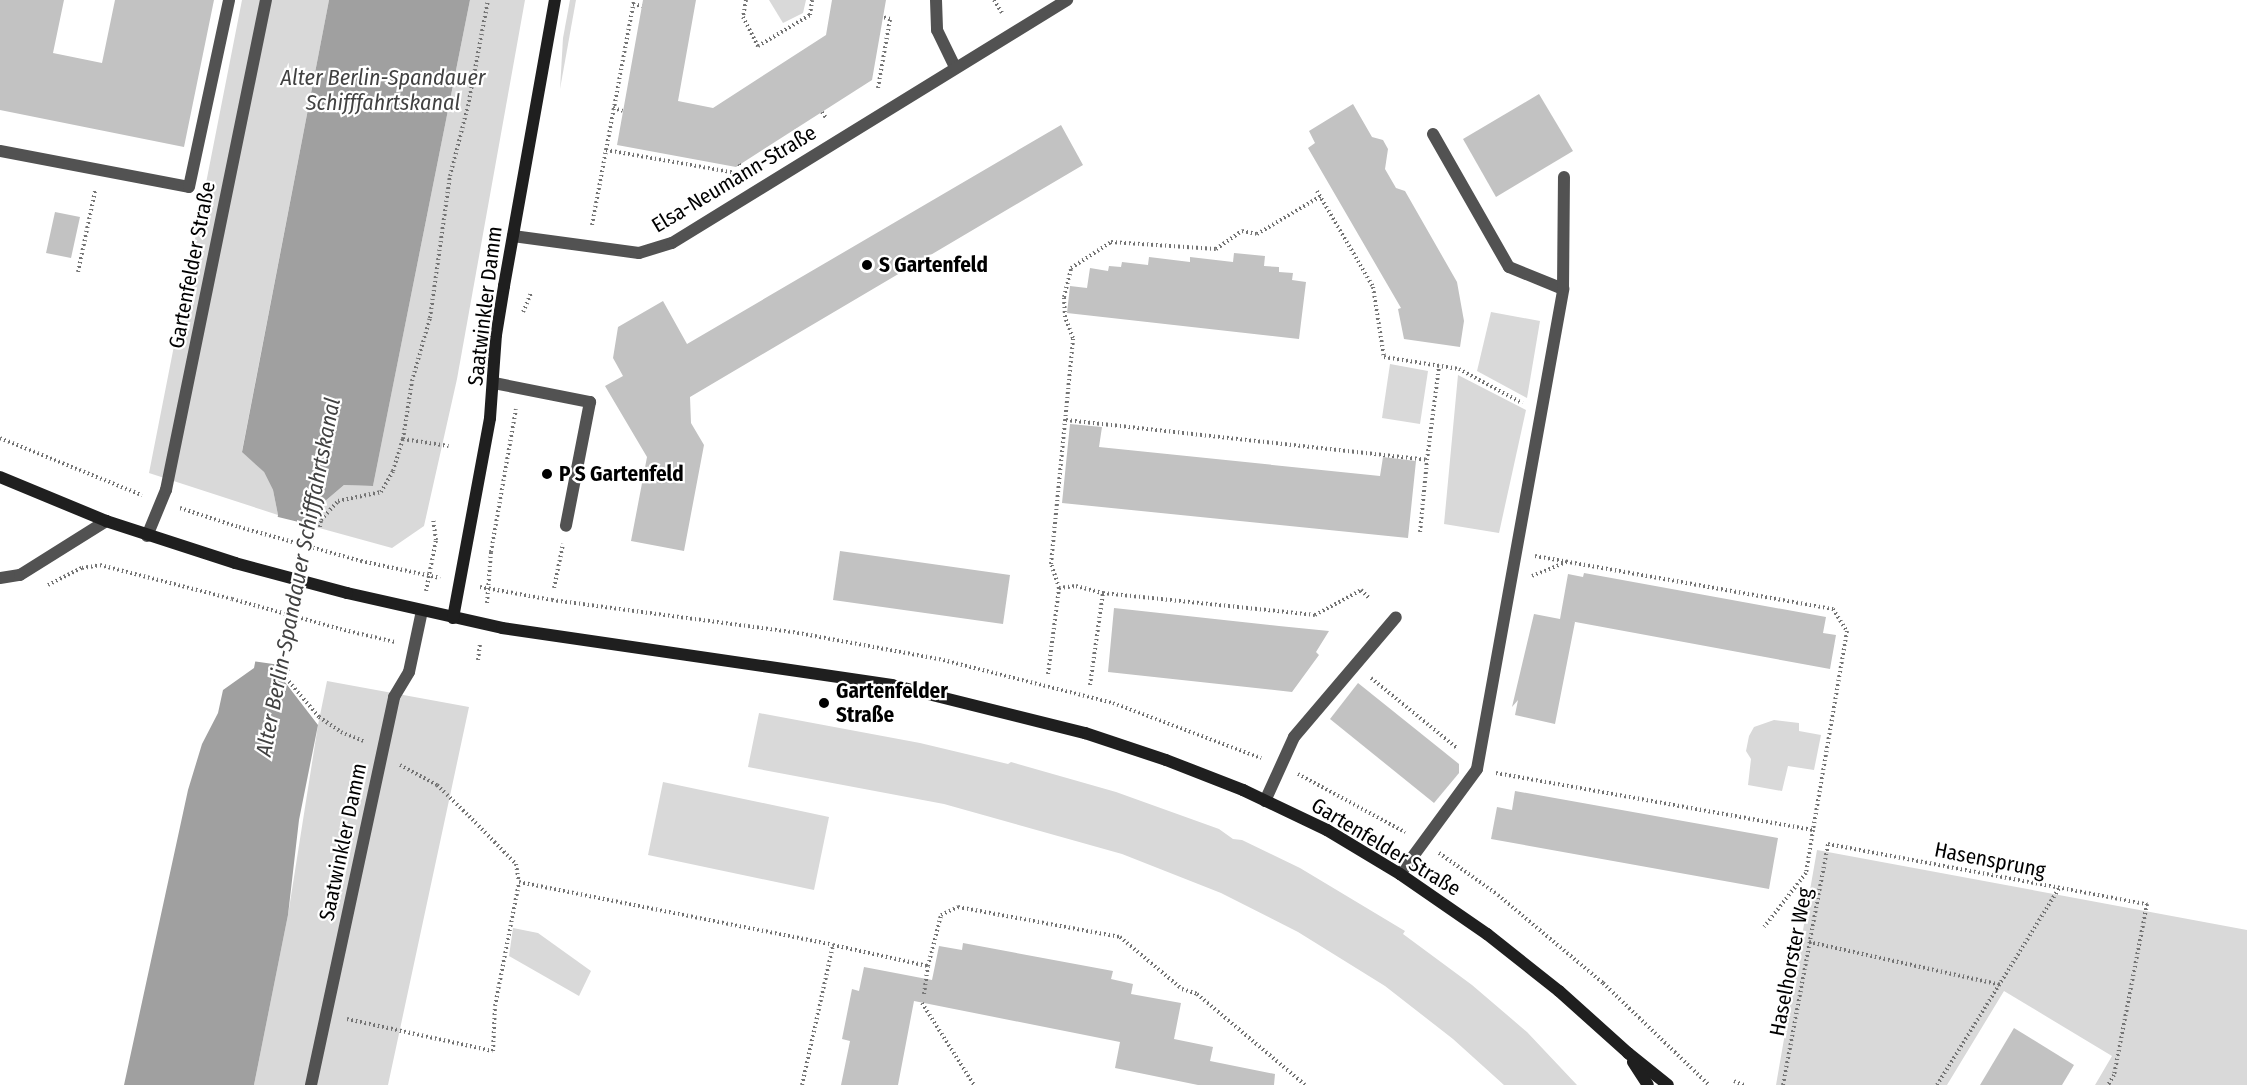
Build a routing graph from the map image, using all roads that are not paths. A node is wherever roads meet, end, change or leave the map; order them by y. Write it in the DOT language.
graph roads {
  1 [pos="229,0"];
  2 [pos="266,0"];
  3 [pos="555,0"];
  4 [pos="936,0"];
  5 [pos="1067,0"];
  6 [pos="955,67"];
  7 [pos="1433,134"];
  8 [pos="0,150"];
  9 [pos="1564,177"];
  10 [pos="513,236"];
  11 [pos="1563,289"];
  12 [pos="494,383"];
  13 [pos="0,477"];
  14 [pos="106,521"];
  15 [pos="566,526"];
  16 [pos="147,536"];
  17 [pos="0,578"];
  18 [pos="422,611"];
  19 [pos="1396,617"];
  20 [pos="453,618"];
  21 [pos="1265,801"];
  22 [pos="1400,874"];
  23 [pos="1628,1053"];
  24 [pos="311,1085"];
  25 [pos="1648,1085"];
  26 [pos="1668,1085"];
  1 -- 8 [label="street"];
  2 -- 16 [label="street, Gartenfelder Straße"];
  3 -- 10 [label="main road, Saatwinkler Damm"];
  4 -- 6 [label="street"];
  5 -- 6 [label="street, Elsa-Neumann-Straße"];
  6 -- 10 [label="street, Elsa-Neumann-Straße"];
  7 -- 11 [label="street"];
  9 -- 11 [label="street"];
  10 -- 12 [label="main road, Saatwinkler Damm"];
  11 -- 22 [label="street"];
  12 -- 15 [label="street"];
  12 -- 20 [label="main road, Saatwinkler Damm"];
  13 -- 14 [label="main road"];
  14 -- 16 [label="main road"];
  14 -- 17 [label="street"];
  16 -- 18 [label="main road, Gartenfelder Straße, bridge"];
  18 -- 20 [label="main road, Gartenfelder Straße"];
  18 -- 24 [label="street, Saatwinkler Damm"];
  19 -- 21 [label="street"];
  20 -- 21 [label="main road, Gartenfelder Straße"];
  21 -- 22 [label="main road, Gartenfelder Straße"];
  22 -- 23 [label="main road, Gartenfelder Straße"];
  23 -- 25 [label="main road, Gartenfelder Straße"];
  23 -- 26 [label="main road, Gartenfelder Straße"];
}
